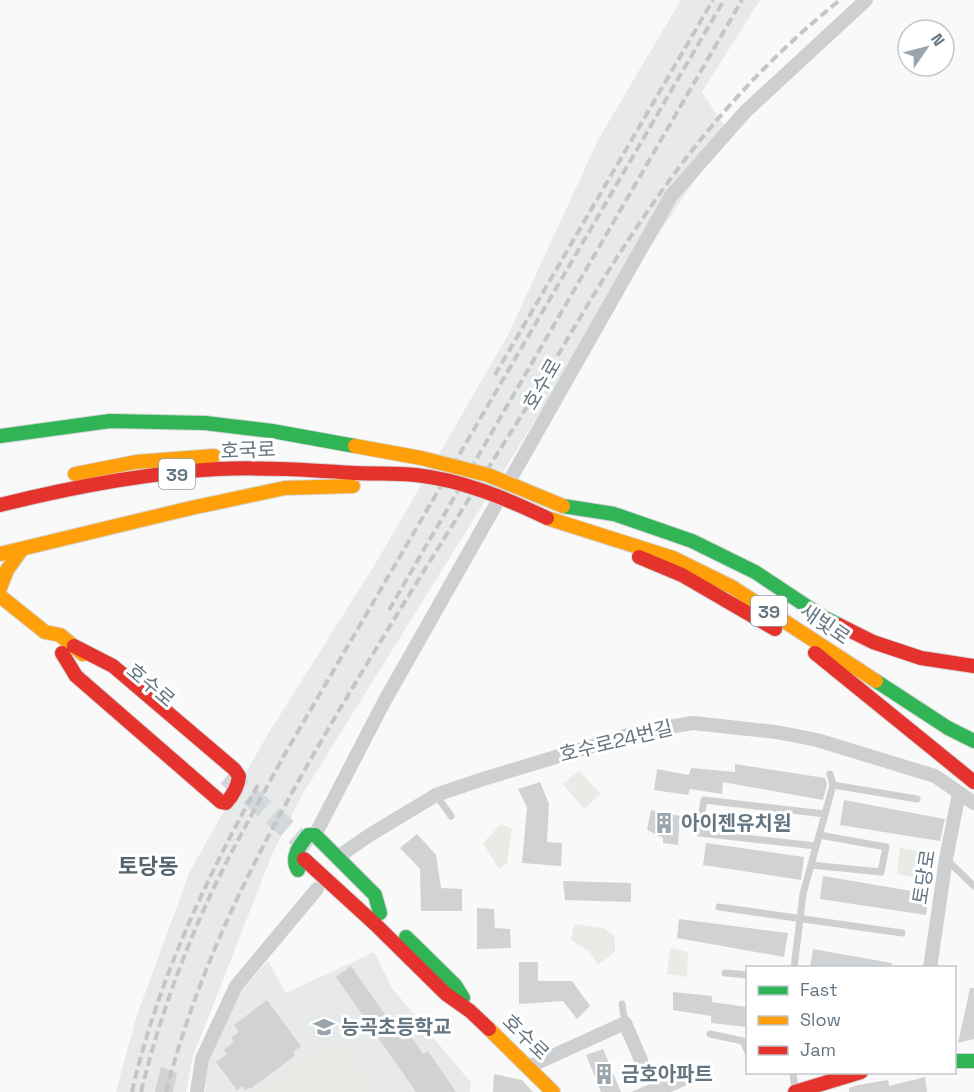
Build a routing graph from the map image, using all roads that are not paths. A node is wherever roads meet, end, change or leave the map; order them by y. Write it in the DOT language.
graph roads {
  1 [pos="866,0"];
  2 [pos="0,436"];
  3 [pos="278,455"];
  4 [pos="300,456"];
  5 [pos="355,466"];
  6 [pos="59,477"];
  7 [pos="0,505"];
  8 [pos="563,506"];
  9 [pos="547,518"];
  10 [pos="21,549"];
  11 [pos="0,554"];
  12 [pos="0,588"];
  13 [pos="0,596"];
  14 [pos="68,650"];
  15 [pos="974,666"];
  16 [pos="947,711"];
  17 [pos="974,741"];
  18 [pos="830,774"];
  19 [pos="223,780"];
  20 [pos="974,782"];
  21 [pos="833,785"];
  22 [pos="959,793"];
  23 [pos="436,795"];
  24 [pos="917,799"];
  25 [pos="974,803"];
  26 [pos="825,814"];
  27 [pos="451,816"];
  28 [pos="315,835"];
  29 [pos="819,835"];
  30 [pos="816,846"];
  31 [pos="308,854"];
  32 [pos="338,857"];
  33 [pos="946,860"];
  34 [pos="811,865"];
  35 [pos="974,886"];
  36 [pos="317,889"];
  37 [pos="719,907"];
  38 [pos="377,918"];
  39 [pos="800,918"];
  40 [pos="902,933"];
  41 [pos="794,966"];
  42 [pos="930,966"];
  43 [pos="725,973"];
  44 [pos="746,975"];
  45 [pos="622,1004"];
  46 [pos="625,1023"];
  47 [pos="710,1034"];
  48 [pos="746,1049"];
  49 [pos="641,1060"];
  50 [pos="956,1061"];
  51 [pos="974,1061"];
  52 [pos="528,1066"];
  53 [pos="793,1074"];
  54 [pos="853,1074"];
  55 [pos="842,1077"];
  56 [pos="197,1092"];
  57 [pos="553,1092"];
  58 [pos="795,1092"];
  59 [pos="847,1092"];
  1 -- 28 [label="street, 호수로"];
  2 -- 5 [label="main road"];
  3 -- 6 [label="main road, 호국로 / 39"];
  4 -- 5 [label="main road, 호국로 / 39"];
  5 -- 7 [label="main road, 호국로 / 39"];
  5 -- 8 [label="main road, 39, bridge"];
  5 -- 9 [label="main road, 39, bridge"];
  5 -- 10 [label="main road"];
  8 -- 15 [label="main road"];
  8 -- 16 [label="main road, 새빛로 / 39"];
  9 -- 17 [label="main road, 새빛로 / 39"];
  9 -- 20 [label="main road"];
  10 -- 11 [label="main road"];
  10 -- 12 [label="main road"];
  13 -- 14 [label="main road, 호수로"];
  14 -- 14 [label="main road"];
  14 -- 19 [label="main road, 호수로"];
  18 -- 21 [label="lane"];
  21 -- 24 [label="lane"];
  21 -- 26 [label="lane"];
  22 -- 23 [label="street, 호수로24번길"];
  22 -- 25 [label="street, 호수로24번길"];
  22 -- 33 [label="street, 토당로"];
  23 -- 27 [label="lane"];
  23 -- 32 [label="street, 호수로24번길"];
  26 -- 29 [label="lane"];
  26 -- 30 [label="lane"];
  28 -- 32 [label="main road"];
  28 -- 36 [label="main road"];
  29 -- 30 [label="lane"];
  29 -- 34 [label="lane"];
  30 -- 34 [label="lane"];
  31 -- 38 [label="main road, 호수로"];
  32 -- 38 [label="main road"];
  33 -- 35 [label="lane"];
  33 -- 42 [label="street, 토당로"];
  34 -- 39 [label="lane"];
  36 -- 38 [label="main road"];
  36 -- 56 [label="street"];
  37 -- 39 [label="lane"];
  38 -- 52 [label="main road, 호수로"];
  39 -- 40 [label="lane"];
  39 -- 41 [label="lane"];
  43 -- 44 [label="lane"];
  45 -- 46 [label="lane"];
  46 -- 49 [label="street"];
  46 -- 52 [label="street"];
  47 -- 48 [label="lane"];
  50 -- 51 [label="main road"];
  52 -- 57 [label="main road, 호수로"];
  53 -- 58 [label="lane"];
  54 -- 55 [label="main road"];
  55 -- 58 [label="main road"];
  55 -- 59 [label="street"];
}
